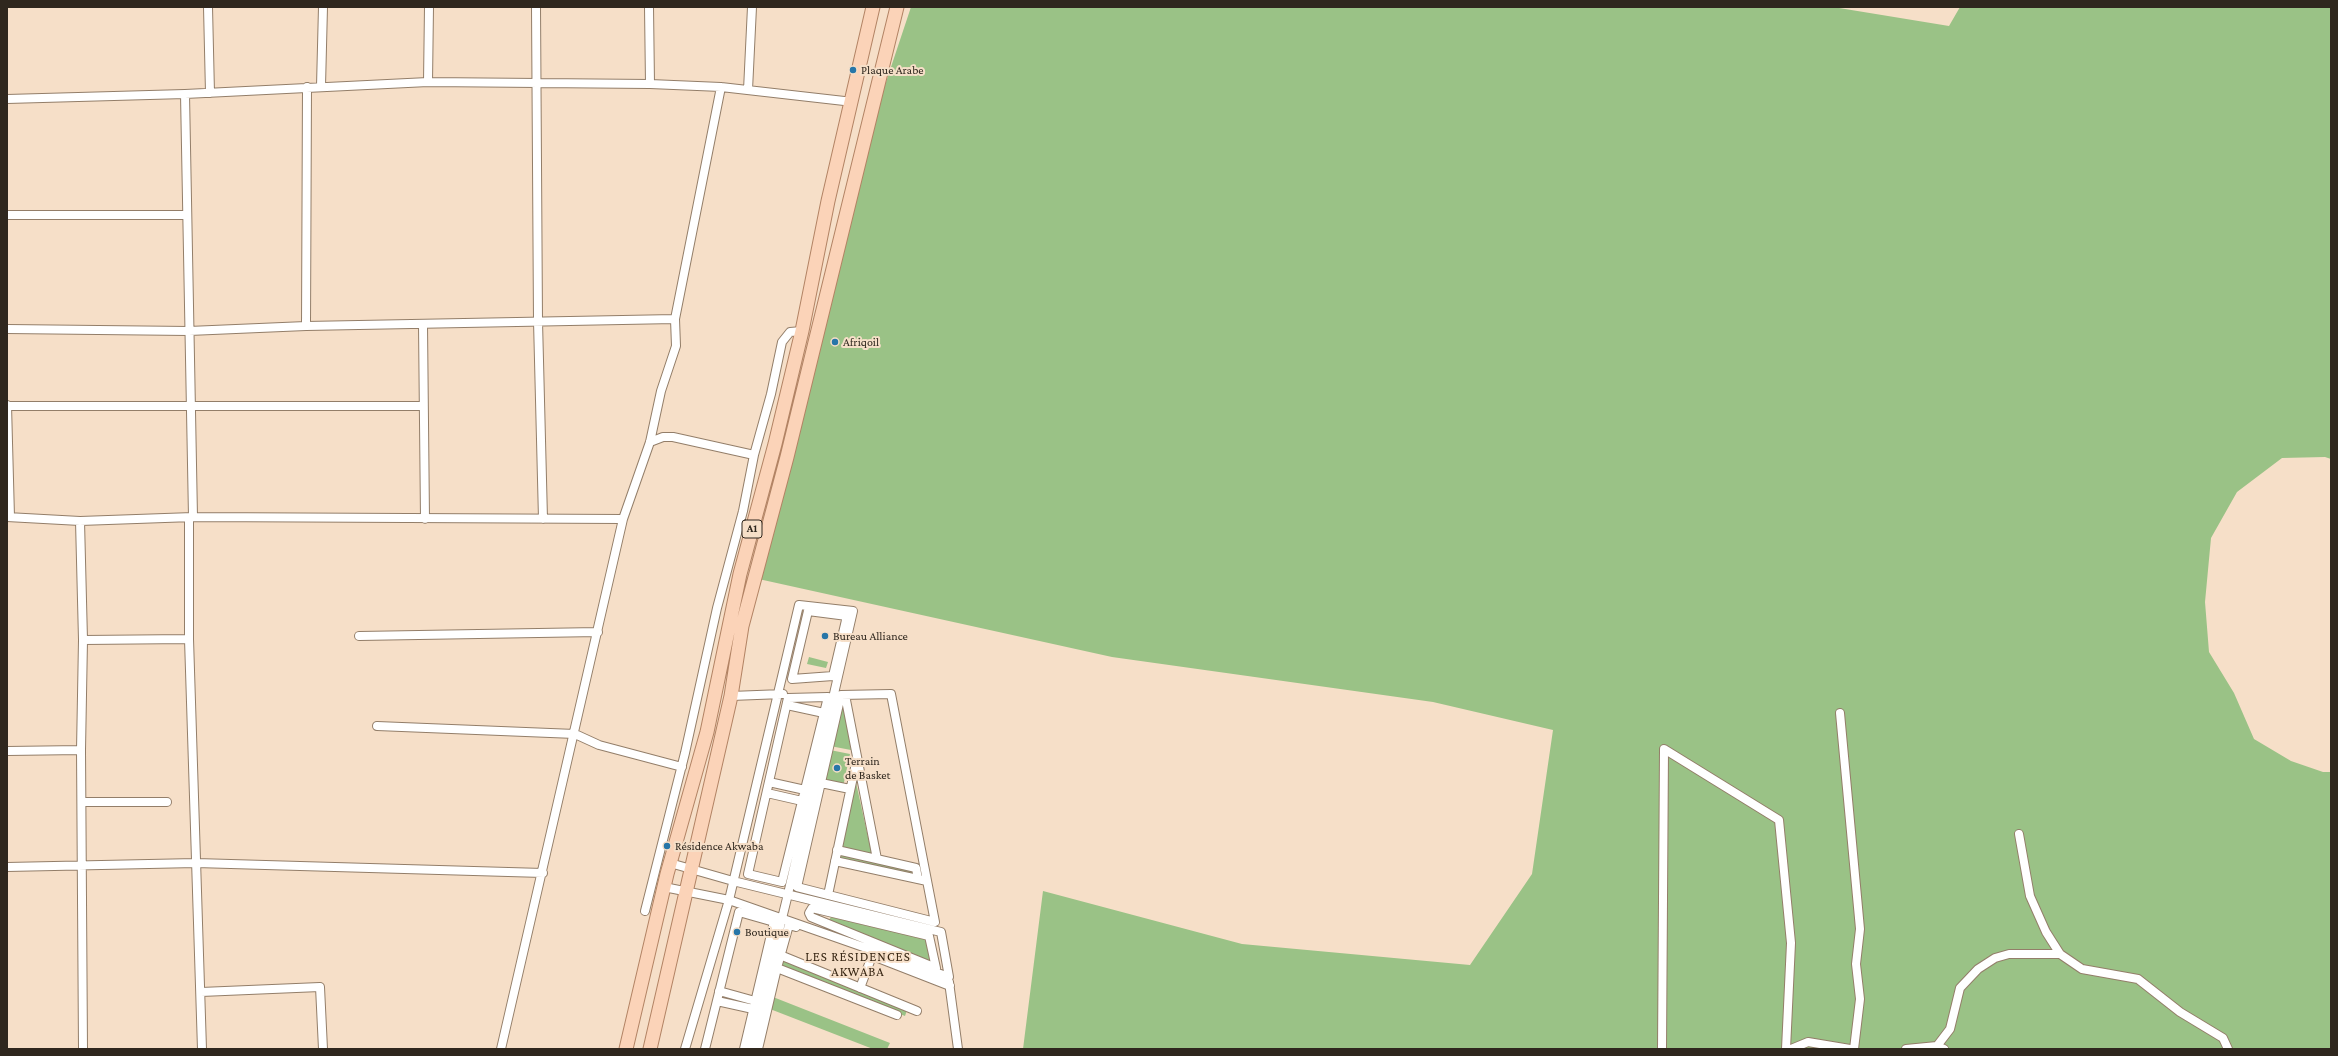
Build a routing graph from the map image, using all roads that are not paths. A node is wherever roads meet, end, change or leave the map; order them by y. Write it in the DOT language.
graph roads {
  1 [pos="208,7"];
  2 [pos="323,7"];
  3 [pos="429,7"];
  4 [pos="536,7"];
  5 [pos="649,7"];
  6 [pos="752,7"];
  7 [pos="873,7"];
  8 [pos="897,7"];
  9 [pos="428,82"];
  10 [pos="536,83"];
  11 [pos="650,84"];
  12 [pos="321,86"];
  13 [pos="307,87"];
  14 [pos="721,87"];
  15 [pos="748,90"];
  16 [pos="210,93"];
  17 [pos="185,94"];
  18 [pos="7,99"];
  19 [pos="852,102"];
  20 [pos="7,215"];
  21 [pos="187,215"];
  22 [pos="675,319"];
  23 [pos="538,321"];
  24 [pos="423,325"];
  25 [pos="306,326"];
  26 [pos="7,329"];
  27 [pos="190,331"];
  28 [pos="802,331"];
  29 [pos="7,406"];
  30 [pos="191,406"];
  31 [pos="423,406"];
  32 [pos="650,442"];
  33 [pos="754,455"];
  34 [pos="9,517"];
  35 [pos="191,517"];
  36 [pos="425,518"];
  37 [pos="543,519"];
  38 [pos="623,519"];
  39 [pos="80,521"];
  40 [pos="598,632"];
  41 [pos="359,636"];
  42 [pos="189,639"];
  43 [pos="83,640"];
  44 [pos="833,676"];
  45 [pos="836,692"];
  46 [pos="779,694"];
  47 [pos="845,695"];
  48 [pos="731,696"];
  49 [pos="787,704"];
  50 [pos="824,713"];
  51 [pos="1840,713"];
  52 [pos="377,726"];
  53 [pos="575,734"];
  54 [pos="81,750"];
  55 [pos="7,751"];
  56 [pos="857,758"];
  57 [pos="682,767"];
  58 [pos="769,782"];
  59 [pos="821,783"];
  60 [pos="850,789"];
  61 [pos="805,790"];
  62 [pos="767,793"];
  63 [pos="802,801"];
  64 [pos="82,802"];
  65 [pos="167,802"];
  66 [pos="2018,834"];
  67 [pos="838,850"];
  68 [pos="877,859"];
  69 [pos="196,862"];
  70 [pos="835,862"];
  71 [pos="670,863"];
  72 [pos="83,865"];
  73 [pos="7,867"];
  74 [pos="692,868"];
  75 [pos="543,873"];
  76 [pos="918,879"];
  77 [pos="733,880"];
  78 [pos="927,881"];
  79 [pos="664,887"];
  80 [pos="686,891"];
  81 [pos="788,894"];
  82 [pos="828,895"];
  83 [pos="729,900"];
  84 [pos="646,911"];
  85 [pos="781,919"];
  86 [pos="941,932"];
  87 [pos="2060,954"];
  88 [pos="780,955"];
  89 [pos="872,956"];
  90 [pos="777,968"];
  91 [pos="936,968"];
  92 [pos="949,977"];
  93 [pos="950,986"];
  94 [pos="860,988"];
  95 [pos="719,991"];
  96 [pos="201,992"];
  97 [pos="717,1001"];
  98 [pos="754,1005"];
  99 [pos="917,1011"];
  100 [pos="897,1015"];
  101 [pos="1941,1047"];
  102 [pos="83,1049"];
  103 [pos="202,1049"];
  104 [pos="323,1049"];
  105 [pos="501,1049"];
  106 [pos="626,1049"];
  107 [pos="650,1049"];
  108 [pos="685,1049"];
  109 [pos="705,1049"];
  110 [pos="744,1049"];
  111 [pos="750,1049"];
  112 [pos="758,1049"];
  113 [pos="958,1049"];
  114 [pos="1662,1049"];
  115 [pos="1786,1049"];
  116 [pos="1791,1049"];
  117 [pos="1850,1049"];
  118 [pos="1854,1049"];
  119 [pos="1906,1049"];
  120 [pos="2228,1049"];
  1 -- 16 [label="street"];
  2 -- 12 [label="street"];
  3 -- 9 [label="street"];
  4 -- 10 [label="street"];
  5 -- 11 [label="street"];
  6 -- 15 [label="street"];
  7 -- 19 [label="main road, A1"];
  8 -- 48 [label="main road, A1"];
  9 -- 10 [label="street"];
  9 -- 12 [label="street"];
  10 -- 11 [label="street"];
  10 -- 23 [label="street"];
  11 -- 14 [label="street"];
  12 -- 13 [label="street"];
  13 -- 16 [label="street"];
  13 -- 25 [label="street"];
  14 -- 15 [label="street"];
  14 -- 22 [label="street"];
  15 -- 19 [label="street"];
  16 -- 17 [label="street"];
  17 -- 18 [label="street"];
  17 -- 21 [label="street"];
  19 -- 28 [label="main road, A1"];
  20 -- 21 [label="street"];
  21 -- 27 [label="street"];
  22 -- 23 [label="street"];
  22 -- 32 [label="street"];
  23 -- 24 [label="street"];
  23 -- 37 [label="street"];
  24 -- 25 [label="street"];
  24 -- 31 [label="street"];
  25 -- 27 [label="street"];
  26 -- 27 [label="street"];
  27 -- 30 [label="street"];
  28 -- 33 [label="street"];
  28 -- 71 [label="main road, A1"];
  29 -- 30 [label="street"];
  29 -- 34 [label="street"];
  30 -- 31 [label="street"];
  30 -- 35 [label="street"];
  31 -- 36 [label="street"];
  32 -- 33 [label="street"];
  32 -- 38 [label="street"];
  33 -- 57 [label="street"];
  34 -- 39 [label="street"];
  35 -- 36 [label="street"];
  35 -- 39 [label="street"];
  35 -- 42 [label="street"];
  36 -- 37 [label="street"];
  37 -- 38 [label="street"];
  38 -- 40 [label="street"];
  39 -- 43 [label="street"];
  40 -- 41 [label="street"];
  40 -- 53 [label="street"];
  42 -- 43 [label="street"];
  42 -- 69 [label="street"];
  43 -- 54 [label="street"];
  44 -- 44 [label="street"];
  45 -- 46 [label="street"];
  45 -- 46 [label="street"];
  45 -- 81 [label="street"];
  45 -- 86 [label="street"];
  46 -- 48 [label="street"];
  46 -- 77 [label="street"];
  47 -- 56 [label="street"];
  47 -- 59 [label="street"];
  47 -- 78 [label="street"];
  48 -- 74 [label="main road, A1"];
  49 -- 50 [label="street"];
  49 -- 50 [label="street"];
  49 -- 58 [label="street"];
  50 -- 61 [label="street"];
  51 -- 118 [label="street"];
  52 -- 53 [label="street"];
  53 -- 57 [label="street"];
  53 -- 75 [label="street"];
  54 -- 55 [label="street"];
  54 -- 64 [label="street"];
  56 -- 60 [label="street"];
  56 -- 68 [label="street"];
  57 -- 84 [label="street"];
  58 -- 61 [label="street"];
  58 -- 62 [label="street"];
  59 -- 60 [label="street"];
  59 -- 82 [label="street"];
  60 -- 67 [label="street"];
  61 -- 63 [label="street"];
  62 -- 63 [label="street"];
  62 -- 63 [label="street"];
  64 -- 65 [label="street"];
  64 -- 72 [label="street"];
  66 -- 87 [label="street"];
  67 -- 68 [label="street"];
  67 -- 70 [label="street"];
  68 -- 76 [label="street"];
  69 -- 72 [label="street"];
  69 -- 75 [label="street"];
  69 -- 96 [label="street"];
  70 -- 76 [label="street"];
  70 -- 82 [label="street"];
  71 -- 74 [label="street"];
  71 -- 79 [label="main road, A1"];
  72 -- 73 [label="street"];
  72 -- 102 [label="street"];
  74 -- 77 [label="street"];
  74 -- 80 [label="main road, A1"];
  75 -- 105 [label="street"];
  76 -- 78 [label="street"];
  77 -- 81 [label="street"];
  77 -- 83 [label="street"];
  78 -- 82 [label="street"];
  79 -- 80 [label="street"];
  79 -- 106 [label="main road, A1"];
  80 -- 83 [label="street"];
  80 -- 107 [label="main road, A1"];
  81 -- 85 [label="street"];
  81 -- 86 [label="street"];
  83 -- 85 [label="street"];
  83 -- 108 [label="street"];
  85 -- 92 [label="street"];
  85 -- 111 [label="street"];
  86 -- 92 [label="street"];
  87 -- 101 [label="street"];
  87 -- 120 [label="street"];
  88 -- 89 [label="street"];
  88 -- 90 [label="street"];
  88 -- 94 [label="street"];
  89 -- 93 [label="street"];
  89 -- 94 [label="street"];
  90 -- 100 [label="street"];
  90 -- 112 [label="street"];
  91 -- 91 [label="street"];
  92 -- 93 [label="street"];
  93 -- 113 [label="street"];
  94 -- 99 [label="street"];
  95 -- 97 [label="street"];
  95 -- 98 [label="street"];
  95 -- 98 [label="street"];
  96 -- 103 [label="street"];
  96 -- 104 [label="street"];
  97 -- 98 [label="street"];
  97 -- 109 [label="street"];
  98 -- 110 [label="street"];
  101 -- 119 [label="street"];
  114 -- 115 [label="street"];
  116 -- 117 [label="street"];
}
